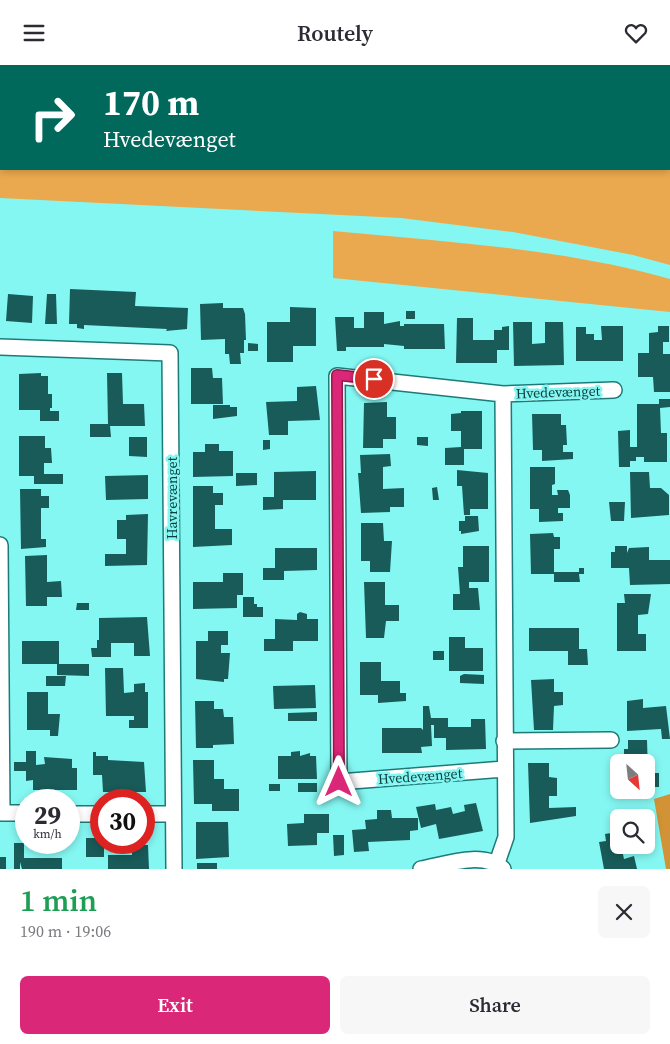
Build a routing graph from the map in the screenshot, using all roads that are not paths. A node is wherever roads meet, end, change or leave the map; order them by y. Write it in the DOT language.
graph roads {
  1 [pos="0,347"];
  2 [pos="614,390"];
  3 [pos="503,394"];
  4 [pos="0,545"];
  5 [pos="611,740"];
  6 [pos="504,741"];
  7 [pos="504,769"];
  8 [pos="15,813"];
  9 [pos="155,814"];
  10 [pos="173,814"];
  11 [pos="500,866"];
  12 [pos="174,869"];
  13 [pos="420,869"];
  1 -- 10 [label="street, Havrevænget"];
  2 -- 3 [label="street, Hvedevænget"];
  3 -- 6 [label="street, Hvedevænget"];
  3 -- 7 [label="street, Hvedevænget"];
  4 -- 8 [label="street"];
  5 -- 6 [label="street"];
  6 -- 7 [label="street, Hvedevænget"];
  7 -- 11 [label="street, Hvedevænget"];
  9 -- 10 [label="street"];
  10 -- 12 [label="street, Havrevænget"];
  11 -- 13 [label="street"];
}
